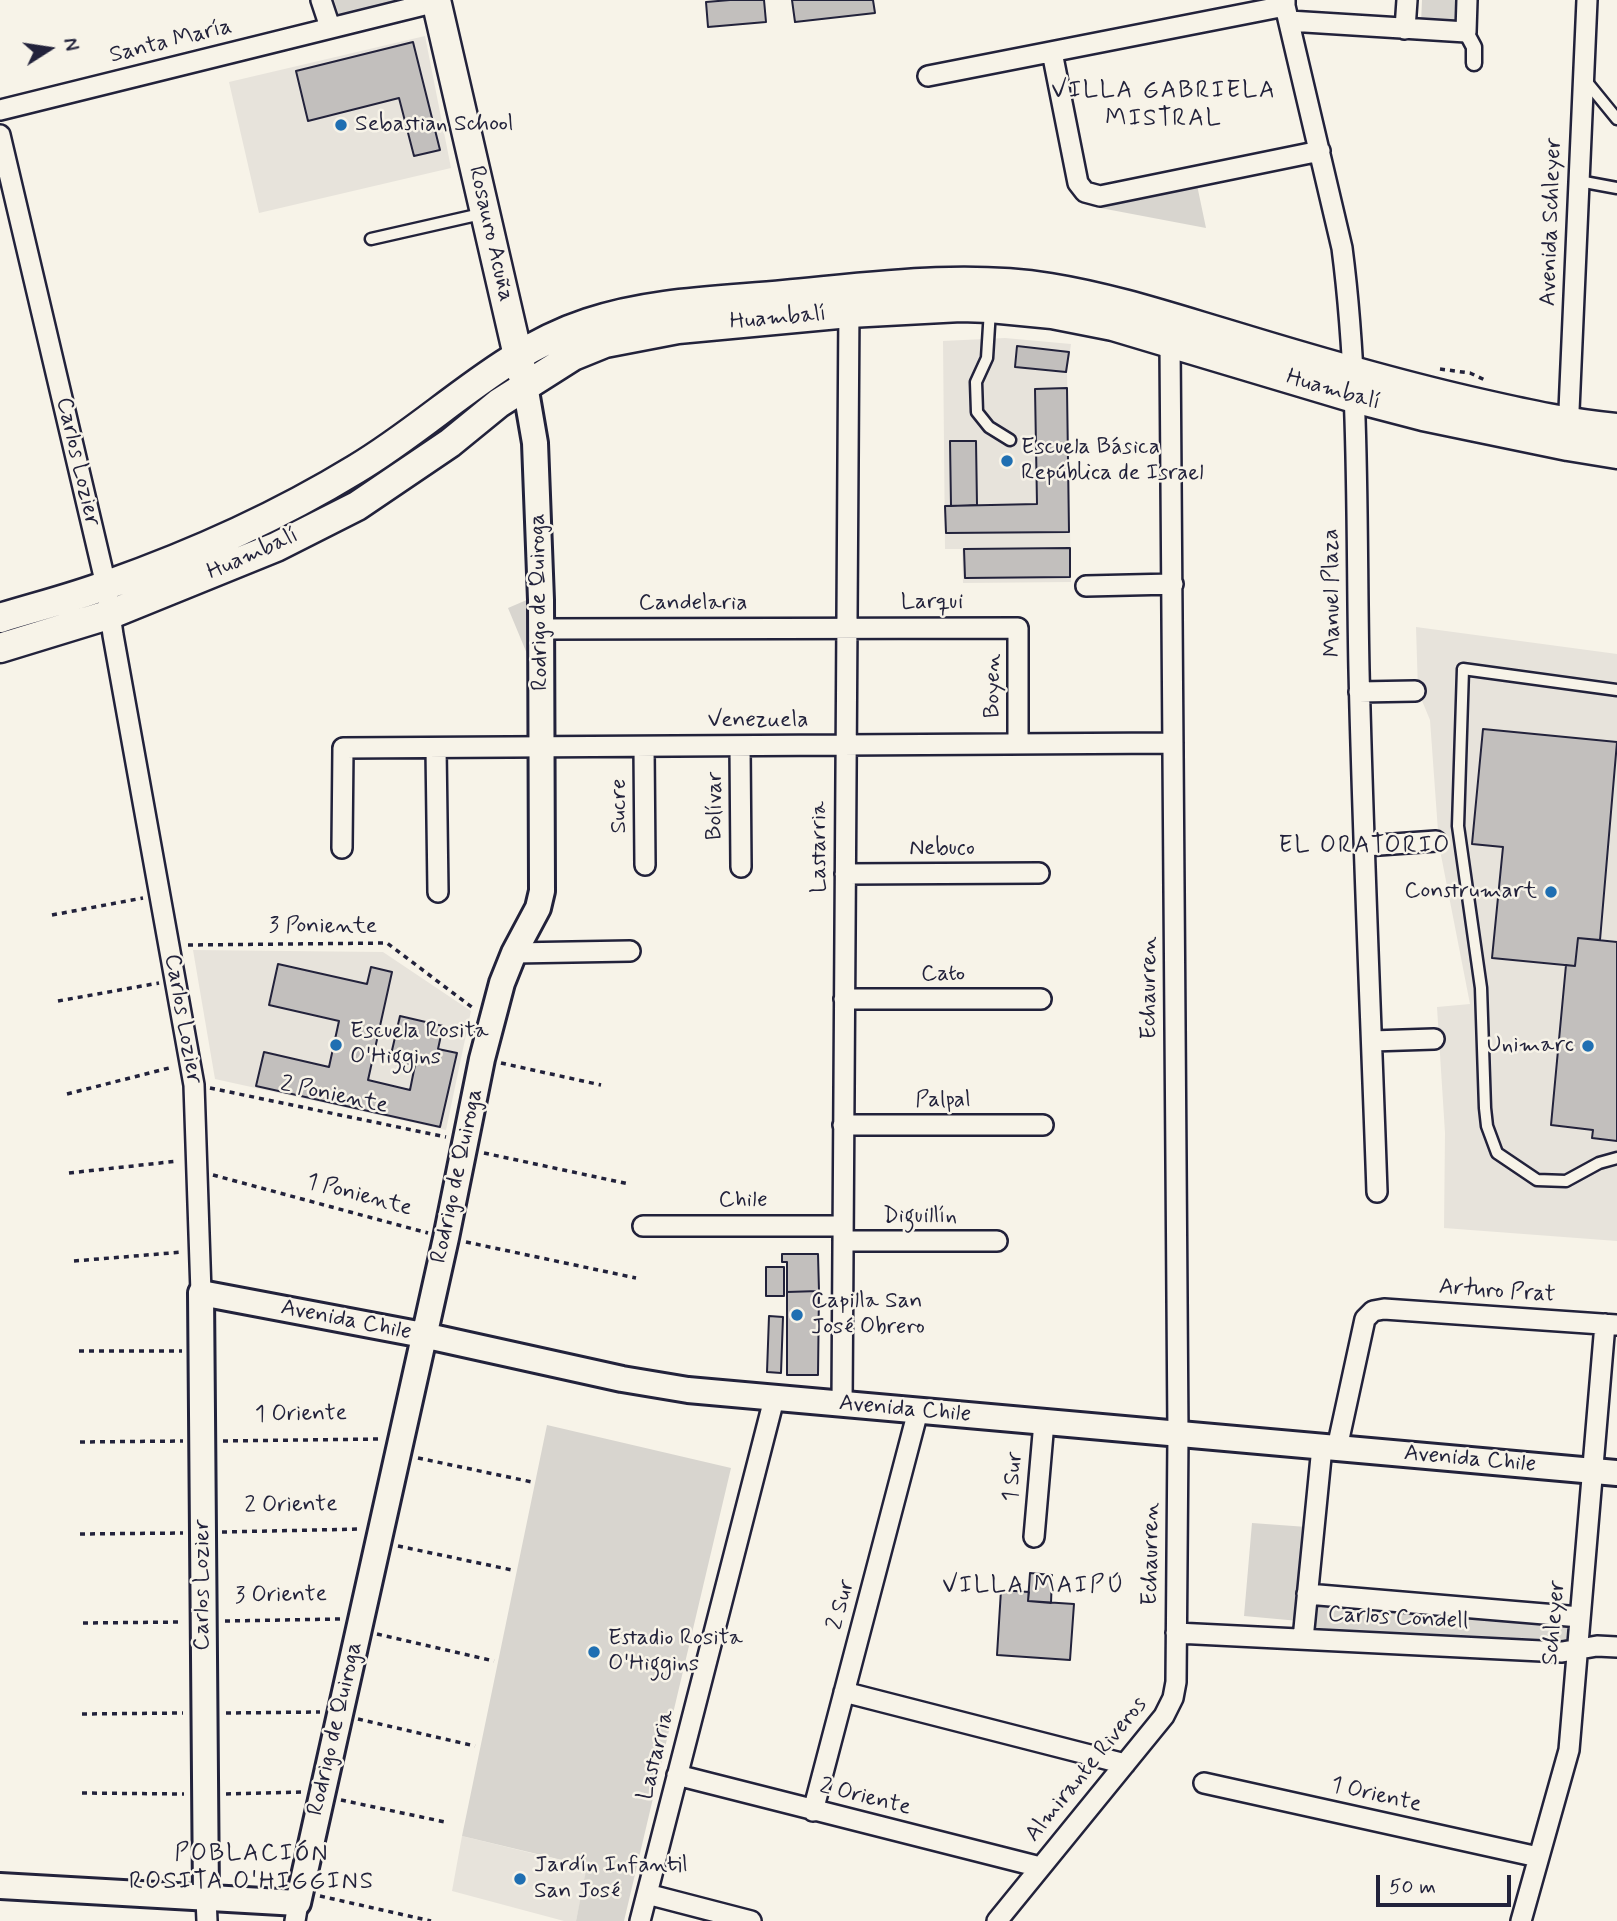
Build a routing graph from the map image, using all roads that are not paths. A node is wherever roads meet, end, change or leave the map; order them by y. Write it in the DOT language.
graph roads {
  1 [pos="321,0"];
  2 [pos="1406,0"];
  3 [pos="1467,0"];
  4 [pos="1587,0"];
  5 [pos="436,1"];
  6 [pos="1286,9"];
  7 [pos="330,27"];
  8 [pos="1405,29"];
  9 [pos="1466,32"];
  10 [pos="1052,52"];
  11 [pos="1474,63"];
  12 [pos="928,76"];
  13 [pos="1583,78"];
  14 [pos="0,110"];
  15 [pos="1617,119"];
  16 [pos="0,135"];
  17 [pos="1320,151"];
  18 [pos="1579,181"];
  19 [pos="1617,188"];
  20 [pos="485,213"];
  21 [pos="371,239"];
  22 [pos="992,295"];
  23 [pos="849,301"];
  24 [pos="1170,343"];
  25 [pos="518,355"];
  26 [pos="525,386"];
  27 [pos="1353,386"];
  28 [pos="1617,428"];
  29 [pos="1568,434"];
  30 [pos="1010,440"];
  31 [pos="1617,454"];
  32 [pos="1173,584"];
  33 [pos="106,586"];
  34 [pos="1086,586"];
  35 [pos="111,614"];
  36 [pos="0,618"];
  37 [pos="846,628"];
  38 [pos="1018,628"];
  39 [pos="541,629"];
  40 [pos="0,648"];
  41 [pos="1617,690"];
  42 [pos="1415,691"];
  43 [pos="1359,692"];
  44 [pos="1173,743"];
  45 [pos="1018,744"];
  46 [pos="846,745"];
  47 [pos="740,746"];
  48 [pos="542,747"];
  49 [pos="644,747"];
  50 [pos="436,748"];
  51 [pos="1436,841"];
  52 [pos="1365,846"];
  53 [pos="342,848"];
  54 [pos="645,865"];
  55 [pos="741,866"];
  56 [pos="1039,873"];
  57 [pos="845,874"];
  58 [pos="438,892"];
  59 [pos="629,951"];
  60 [pos="514,953"];
  61 [pos="844,999"];
  62 [pos="1041,999"];
  63 [pos="1434,1039"];
  64 [pos="1372,1041"];
  65 [pos="843,1125"];
  66 [pos="1043,1125"];
  67 [pos="1617,1158"];
  68 [pos="1377,1192"];
  69 [pos="643,1226"];
  70 [pos="843,1234"];
  71 [pos="997,1241"];
  72 [pos="201,1293"];
  73 [pos="1611,1324"];
  74 [pos="423,1335"];
  75 [pos="774,1399"];
  76 [pos="842,1405"];
  77 [pos="918,1411"];
  78 [pos="1044,1422"];
  79 [pos="1178,1434"];
  80 [pos="1329,1448"];
  81 [pos="1605,1472"];
  82 [pos="1034,1536"];
  83 [pos="1307,1594"];
  84 [pos="1580,1617"];
  85 [pos="1176,1633"];
  86 [pos="1303,1639"];
  87 [pos="1617,1647"];
  88 [pos="1578,1649"];
  89 [pos="844,1692"];
  90 [pos="1125,1764"];
  91 [pos="677,1775"];
  92 [pos="1204,1783"];
  93 [pos="813,1811"];
  94 [pos="1538,1857"];
  95 [pos="1040,1867"];
  96 [pos="0,1886"];
  97 [pos="647,1895"];
  98 [pos="297,1905"];
  99 [pos="207,1910"];
  100 [pos="640,1921"];
  101 [pos="751,1921"];
  102 [pos="997,1921"];
  103 [pos="1521,1921"];
  1 -- 7 [label="street"];
  2 -- 8 [label="street"];
  3 -- 9 [label="street"];
  4 -- 13 [label="street, Avenida Schleyer"];
  5 -- 7 [label="street, Santa María"];
  5 -- 20 [label="main road, Rosauro Acuña"];
  6 -- 8 [label="street"];
  6 -- 10 [label="street"];
  6 -- 17 [label="street, Manuel Plaza"];
  7 -- 14 [label="street, Santa María"];
  8 -- 9 [label="street"];
  9 -- 11 [label="street"];
  10 -- 12 [label="street"];
  10 -- 17 [label="street"];
  13 -- 15 [label="lane"];
  13 -- 18 [label="street, Avenida Schleyer"];
  16 -- 33 [label="street, Carlos Lozier"];
  17 -- 27 [label="street, Manuel Plaza"];
  18 -- 19 [label="lane"];
  18 -- 29 [label="street, Avenida Schleyer"];
  20 -- 21 [label="lane"];
  20 -- 25 [label="main road, Rosauro Acuña"];
  22 -- 23 [label="main road, Huambalí"];
  22 -- 24 [label="main road, Huambalí"];
  22 -- 27 [label="main road, Huambalí"];
  22 -- 30 [label="lane"];
  23 -- 25 [label="main road, Huambalí"];
  23 -- 26 [label="main road, Huambalí"];
  23 -- 37 [label="street, Lastarria"];
  24 -- 27 [label="main road, Huambalí"];
  24 -- 32 [label="street, Echaurren"];
  25 -- 26 [label="main road, Rosauro Acuña"];
  25 -- 33 [label="main road, Huambalí"];
  26 -- 35 [label="main road, Huambalí"];
  26 -- 39 [label="street, Rodrigo de Quiroga"];
  27 -- 29 [label="main road, Huambalí"];
  27 -- 43 [label="street, Manuel Plaza"];
  28 -- 29 [label="main road, Huambalí"];
  29 -- 31 [label="main road, Huambalí"];
  32 -- 34 [label="street"];
  32 -- 44 [label="street, Echaurren"];
  33 -- 35 [label="street, Carlos Lozier"];
  33 -- 36 [label="main road, Huambalí"];
  35 -- 40 [label="main road, Huambalí"];
  35 -- 72 [label="street, Carlos Lozier"];
  37 -- 38 [label="street, Larqui"];
  37 -- 39 [label="street, Candelaria"];
  37 -- 46 [label="street, Lastarria"];
  38 -- 45 [label="street, Boyen"];
  39 -- 48 [label="street, Rodrigo de Quiroga"];
  41 -- 67 [label="lane"];
  42 -- 43 [label="street"];
  43 -- 52 [label="street, Manuel Plaza"];
  44 -- 45 [label="street, Venezuela"];
  44 -- 79 [label="street, Echaurren"];
  45 -- 46 [label="street, Venezuela"];
  46 -- 47 [label="street, Venezuela"];
  46 -- 57 [label="street, Lastarria"];
  47 -- 49 [label="street, Venezuela"];
  47 -- 55 [label="street, Bolívar"];
  48 -- 49 [label="street, Venezuela"];
  48 -- 50 [label="street, Venezuela"];
  48 -- 60 [label="street, Rodrigo de Quiroga"];
  49 -- 54 [label="street, Sucre"];
  50 -- 53 [label="street, Venezuela"];
  50 -- 58 [label="street"];
  51 -- 52 [label="street"];
  52 -- 64 [label="street, Manuel Plaza"];
  56 -- 57 [label="street, Nebuco"];
  57 -- 61 [label="street, Lastarria"];
  59 -- 60 [label="street"];
  60 -- 74 [label="street, Rodrigo de Quiroga"];
  61 -- 62 [label="street, Cato"];
  61 -- 65 [label="street, Lastarria"];
  63 -- 64 [label="street"];
  64 -- 68 [label="street, Manuel Plaza"];
  65 -- 66 [label="street, Palpal"];
  65 -- 70 [label="street, Lastarria"];
  69 -- 70 [label="street, Chile"];
  70 -- 71 [label="street, Diguillín"];
  70 -- 76 [label="street, Lastarria"];
  72 -- 74 [label="street, Avenida Chile"];
  72 -- 99 [label="street, Carlos Lozier"];
  73 -- 80 [label="street, Arturo Prat"];
  73 -- 81 [label="street, Schleyer"];
  74 -- 75 [label="street, Avenida Chile"];
  74 -- 98 [label="street, Rodrigo de Quiroga"];
  75 -- 76 [label="street, Avenida Chile"];
  75 -- 91 [label="street, Lastarria"];
  76 -- 77 [label="street, Avenida Chile"];
  77 -- 78 [label="street, Avenida Chile"];
  77 -- 89 [label="street, 2 Sur"];
  78 -- 79 [label="street, Avenida Chile"];
  78 -- 82 [label="street, 1 Sur"];
  79 -- 80 [label="street, Avenida Chile"];
  79 -- 85 [label="street, Echaurren"];
  80 -- 81 [label="street, Avenida Chile"];
  80 -- 83 [label="street"];
  81 -- 84 [label="street, Schleyer"];
  83 -- 84 [label="street, Carlos Condell"];
  83 -- 86 [label="street"];
  84 -- 88 [label="street, Schleyer"];
  85 -- 86 [label="street, Carlos Condell"];
  85 -- 90 [label="street, Almirante Riveros"];
  86 -- 88 [label="street, Carlos Condell"];
  87 -- 88 [label="street, Carlos Condell"];
  88 -- 94 [label="street, Schleyer"];
  89 -- 90 [label="street"];
  89 -- 93 [label="street, 2 Sur"];
  90 -- 95 [label="street, Almirante Riveros"];
  91 -- 93 [label="street, 2 Oriente"];
  91 -- 97 [label="street, Lastarria"];
  92 -- 94 [label="street, 1 Oriente"];
  93 -- 95 [label="street, 2 Oriente"];
  94 -- 103 [label="street, Schleyer"];
  95 -- 102 [label="street, Almirante Riveros"];
  96 -- 99 [label="street"];
  97 -- 100 [label="street, Lastarria"];
  97 -- 101 [label="street"];
  98 -- 99 [label="street"];
}
